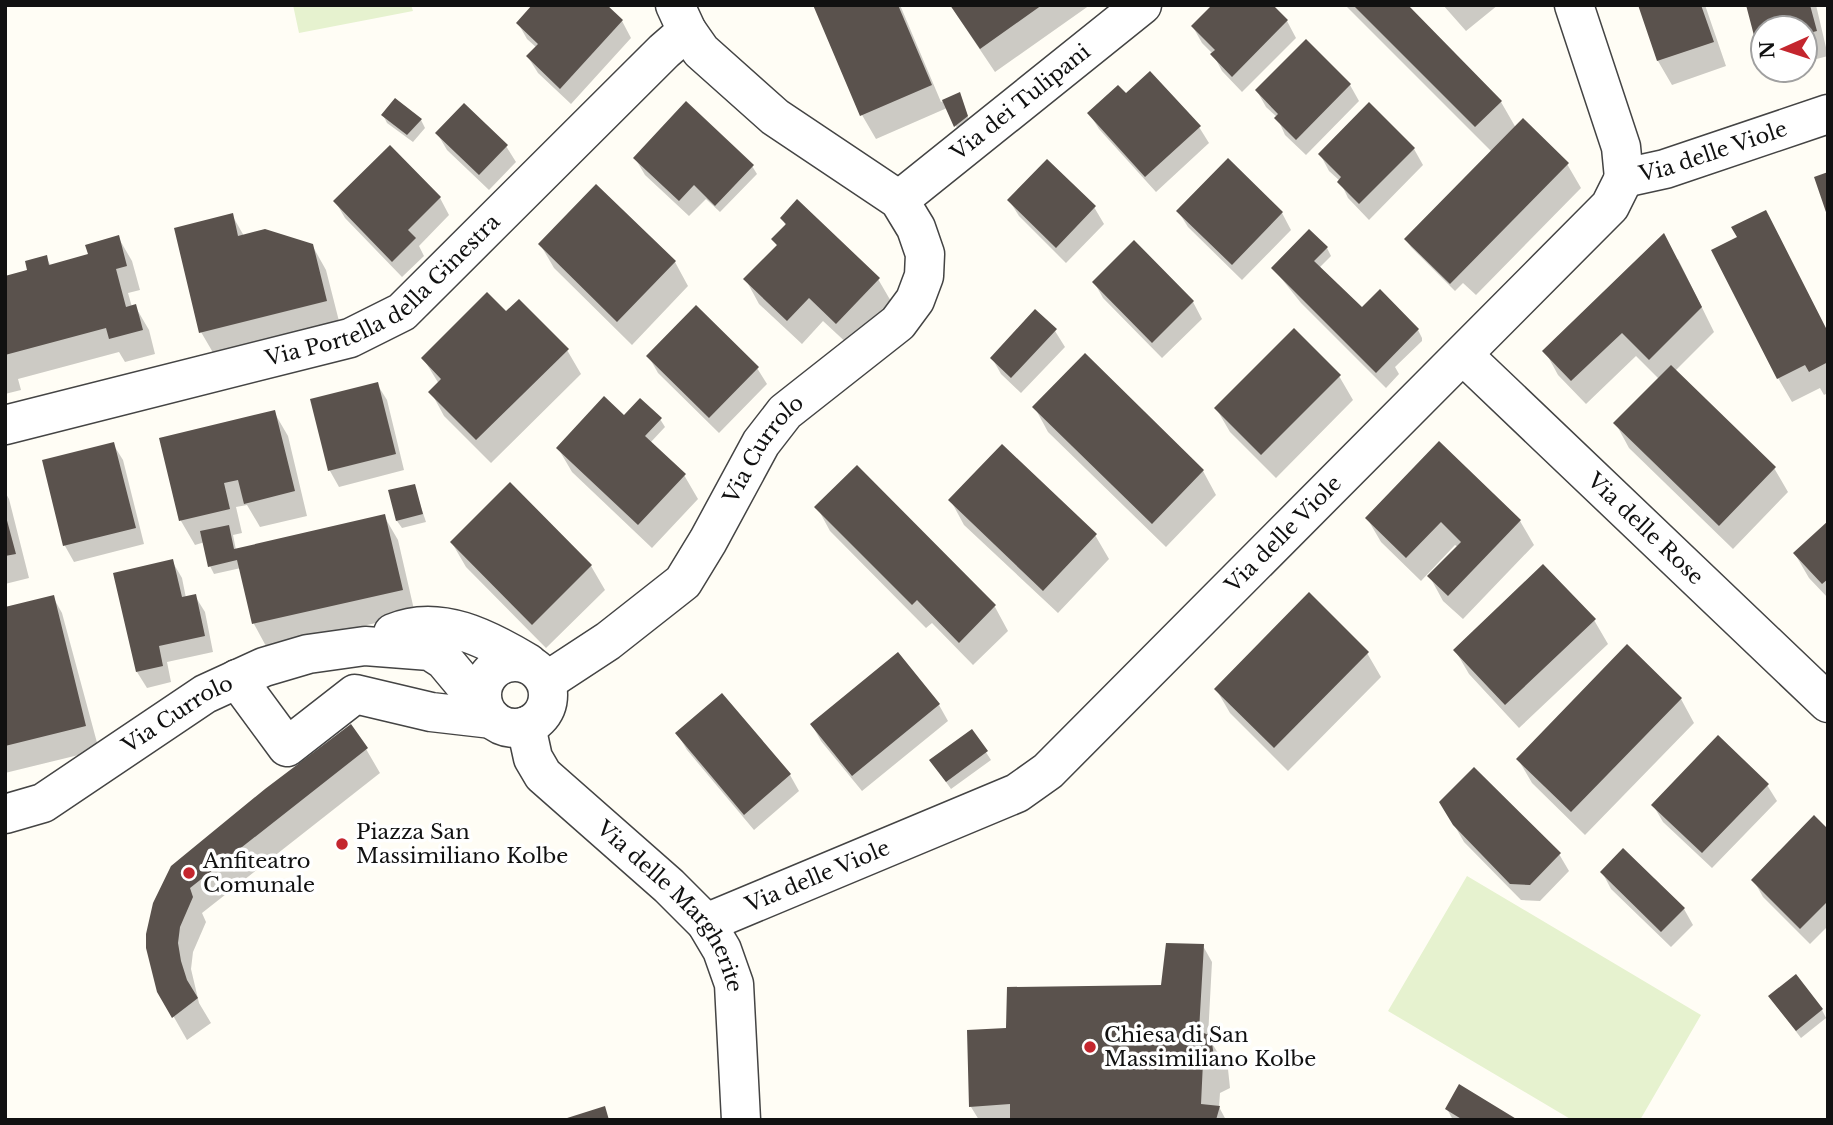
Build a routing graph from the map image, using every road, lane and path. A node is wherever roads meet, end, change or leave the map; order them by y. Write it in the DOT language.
graph roads {
  1 [pos="1142,5"];
  2 [pos="1574,5"];
  3 [pos="681,18"];
  4 [pos="1828,114"];
  5 [pos="1624,178"];
  6 [pos="900,200"];
  7 [pos="1463,355"];
  8 [pos="5,425"];
  9 [pos="365,646"];
  10 [pos="537,672"];
  11 [pos="237,679"];
  12 [pos="1828,703"];
  13 [pos="501,718"];
  14 [pos="5,814"];
  15 [pos="706,923"];
  16 [pos="741,1120"];
  1 -- 6 [label="street, Via dei Tulipani"];
  2 -- 5 [label="street"];
  3 -- 6 [label="street, Via Portella della Ginestra"];
  3 -- 8 [label="street, Via Portella della Ginestra"];
  4 -- 5 [label="street, Via delle Viole"];
  5 -- 7 [label="street, Via delle Viole"];
  6 -- 10 [label="street, Via Currolo"];
  7 -- 12 [label="street, Via delle Rose"];
  7 -- 15 [label="street, Via delle Viole"];
  9 -- 10 [label="street"];
  9 -- 11 [label="street, Via Currolo"];
  9 -- 13 [label="street"];
  10 -- 13 [label="street"];
  10 -- 13 [label="street"];
  11 -- 13 [label="street"];
  11 -- 14 [label="street, Via Currolo"];
  13 -- 15 [label="street, Via delle Margherite"];
  15 -- 16 [label="street, Via delle Margherite"];
}
